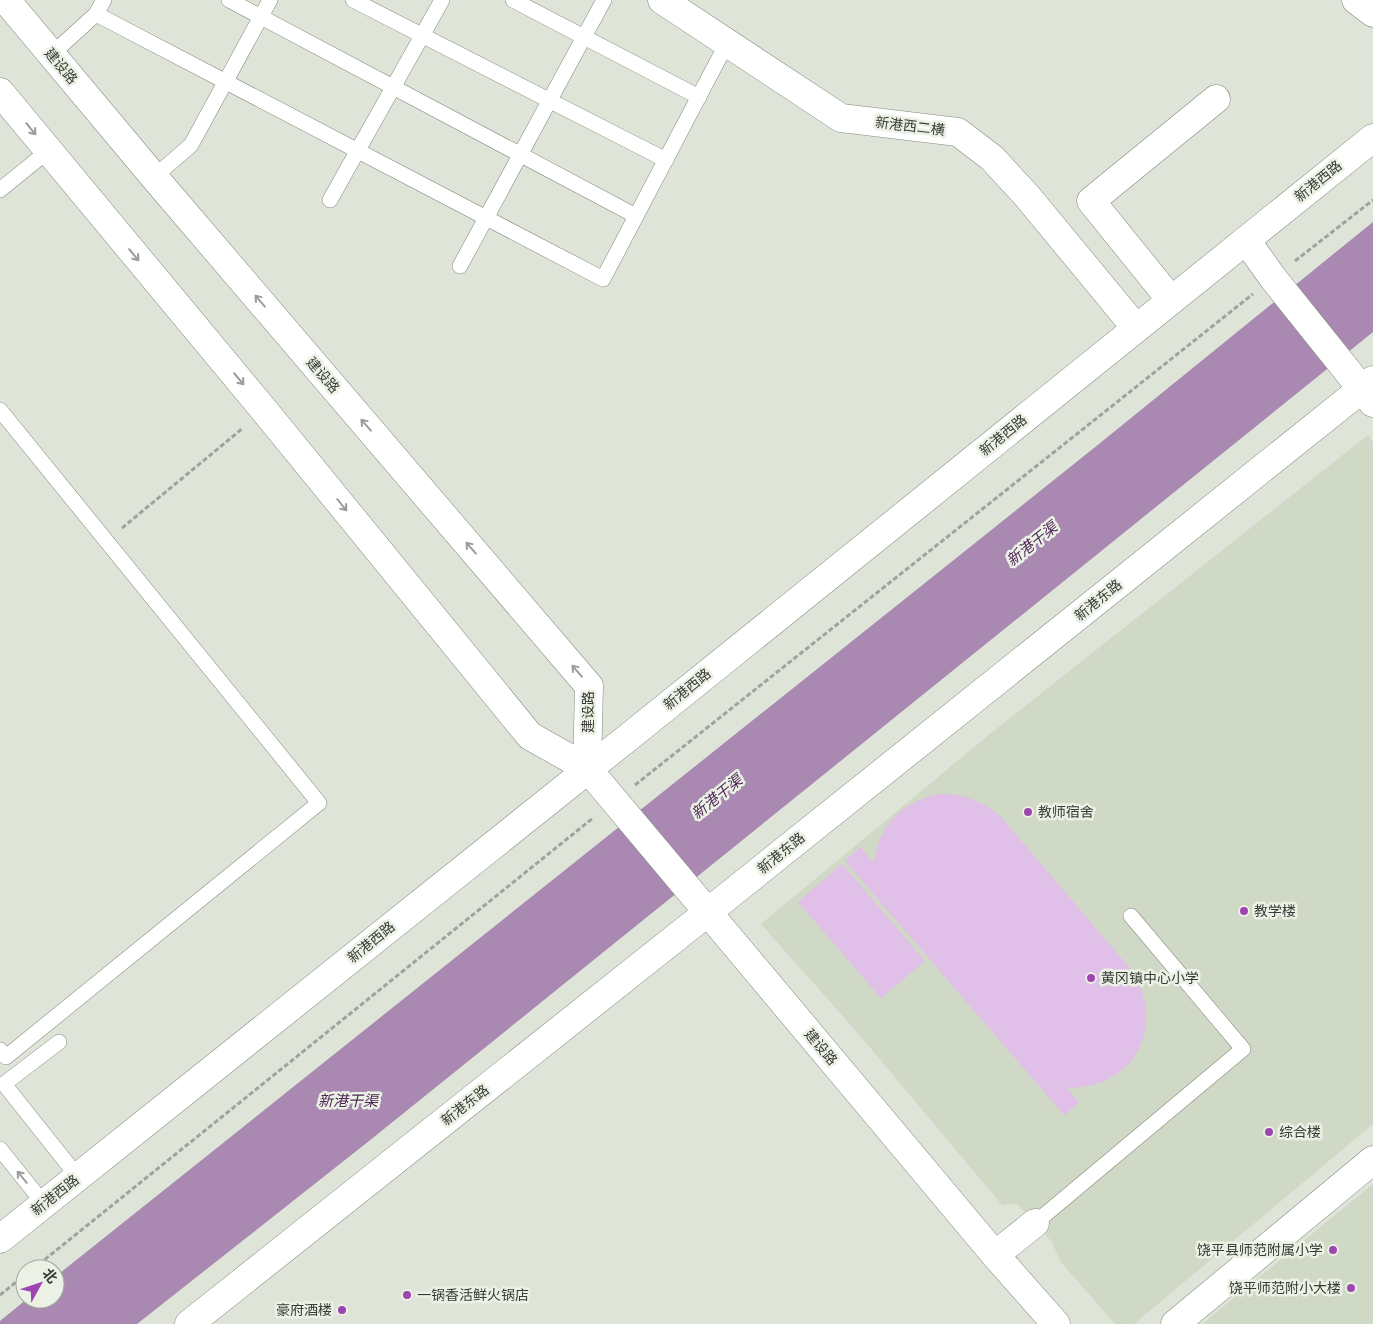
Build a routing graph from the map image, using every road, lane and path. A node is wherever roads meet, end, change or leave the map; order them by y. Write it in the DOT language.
graph roads {
  1 [pos="6,0"];
  2 [pos="104,0"];
  3 [pos="229,0"];
  4 [pos="270,0"];
  5 [pos="353,0"];
  6 [pos="442,0"];
  7 [pos="512,0"];
  8 [pos="604,0"];
  9 [pos="662,0"];
  10 [pos="1356,0"];
  11 [pos="1373,13"];
  12 [pos="96,14"];
  13 [pos="261,17"];
  14 [pos="422,35"];
  15 [pos="584,37"];
  16 [pos="727,43"];
  17 [pos="52,54"];
  18 [pos="225,82"];
  19 [pos="393,88"];
  20 [pos="0,92"];
  21 [pos="699,97"];
  22 [pos="1216,99"];
  23 [pos="550,100"];
  24 [pos="1373,138"];
  25 [pos="48,151"];
  26 [pos="358,151"];
  27 [pos="520,155"];
  28 [pos="666,160"];
  29 [pos="154,177"];
  30 [pos="0,190"];
  31 [pos="330,200"];
  32 [pos="1373,200"];
  33 [pos="636,216"];
  34 [pos="486,218"];
  35 [pos="1246,240"];
  36 [pos="460,266"];
  37 [pos="1273,278"];
  38 [pos="1171,300"];
  39 [pos="1136,328"];
  40 [pos="1365,386"];
  41 [pos="0,410"];
  42 [pos="264,410"];
  43 [pos="106,541"];
  44 [pos="588,768"];
  45 [pos="614,801"];
  46 [pos="708,911"];
  47 [pos="1130,916"];
  48 [pos="59,1042"];
  49 [pos="3,1053"];
  50 [pos="4,1084"];
  51 [pos="0,1149"];
  52 [pos="1373,1160"];
  53 [pos="78,1177"];
  54 [pos="44,1204"];
  55 [pos="1035,1223"];
  56 [pos="0,1239"];
  57 [pos="996,1255"];
  58 [pos="44,1259"];
  59 [pos="15,1283"];
  60 [pos="0,1295"];
  61 [pos="189,1324"];
  62 [pos="1056,1324"];
  63 [pos="1175,1324"];
  1 -- 17 [label="main road, 建设路"];
  2 -- 12 [label="lane"];
  3 -- 13 [label="lane"];
  4 -- 13 [label="lane"];
  5 -- 14 [label="lane"];
  6 -- 14 [label="lane"];
  7 -- 15 [label="lane"];
  8 -- 15 [label="lane"];
  9 -- 16 [label="main road, 新港西二横"];
  10 -- 11 [label="main road"];
  12 -- 17 [label="lane"];
  12 -- 18 [label="lane"];
  13 -- 18 [label="lane"];
  13 -- 19 [label="lane"];
  14 -- 19 [label="lane"];
  14 -- 23 [label="lane"];
  15 -- 21 [label="lane"];
  15 -- 23 [label="lane"];
  16 -- 21 [label="lane"];
  16 -- 39 [label="main road, 新港西二横"];
  17 -- 29 [label="main road, 建设路"];
  18 -- 26 [label="lane"];
  18 -- 29 [label="lane"];
  19 -- 26 [label="lane"];
  19 -- 27 [label="lane"];
  20 -- 25 [label="main road, 建设路, one-way"];
  21 -- 28 [label="lane"];
  22 -- 38 [label="main road"];
  23 -- 27 [label="lane"];
  23 -- 28 [label="lane"];
  24 -- 35 [label="main road, 新港西路"];
  25 -- 30 [label="lane"];
  25 -- 42 [label="main road, 建设路, one-way"];
  26 -- 31 [label="lane"];
  26 -- 34 [label="lane"];
  27 -- 33 [label="lane"];
  27 -- 34 [label="lane"];
  28 -- 33 [label="lane"];
  44 -- 29 [label="main road, 建设路, one-way"];
  32 -- 37 [label="path"];
  33 -- 34 [label="lane"];
  34 -- 36 [label="lane"];
  35 -- 37 [label="main road"];
  35 -- 38 [label="main road, 新港西路"];
  37 -- 40 [label="main road"];
  37 -- 45 [label="path"];
  38 -- 39 [label="main road, 新港西路"];
  39 -- 44 [label="main road, 新港西路"];
  40 -- 46 [label="main road, 新港东路"];
  41 -- 43 [label="lane"];
  42 -- 43 [label="path"];
  42 -- 44 [label="main road, 建设路, one-way"];
  43 -- 49 [label="lane"];
  44 -- 45 [label="main road, 建设路"];
  44 -- 53 [label="main road, 新港西路"];
  45 -- 46 [label="main road, 建设路"];
  45 -- 58 [label="path"];
  46 -- 57 [label="main road, 建设路"];
  46 -- 61 [label="main road, 新港东路"];
  47 -- 55 [label="lane"];
  48 -- 50 [label="lane"];
  49 -- 50 [label="lane"];
  50 -- 53 [label="lane"];
  54 -- 51 [label="lane, one-way"];
  52 -- 63 [label="main road"];
  53 -- 54 [label="main road, 新港西路"];
  54 -- 56 [label="main road, 新港西路"];
  55 -- 57 [label="main road"];
  57 -- 62 [label="main road, 建设路"];
  59 -- 60 [label="path"];
}
